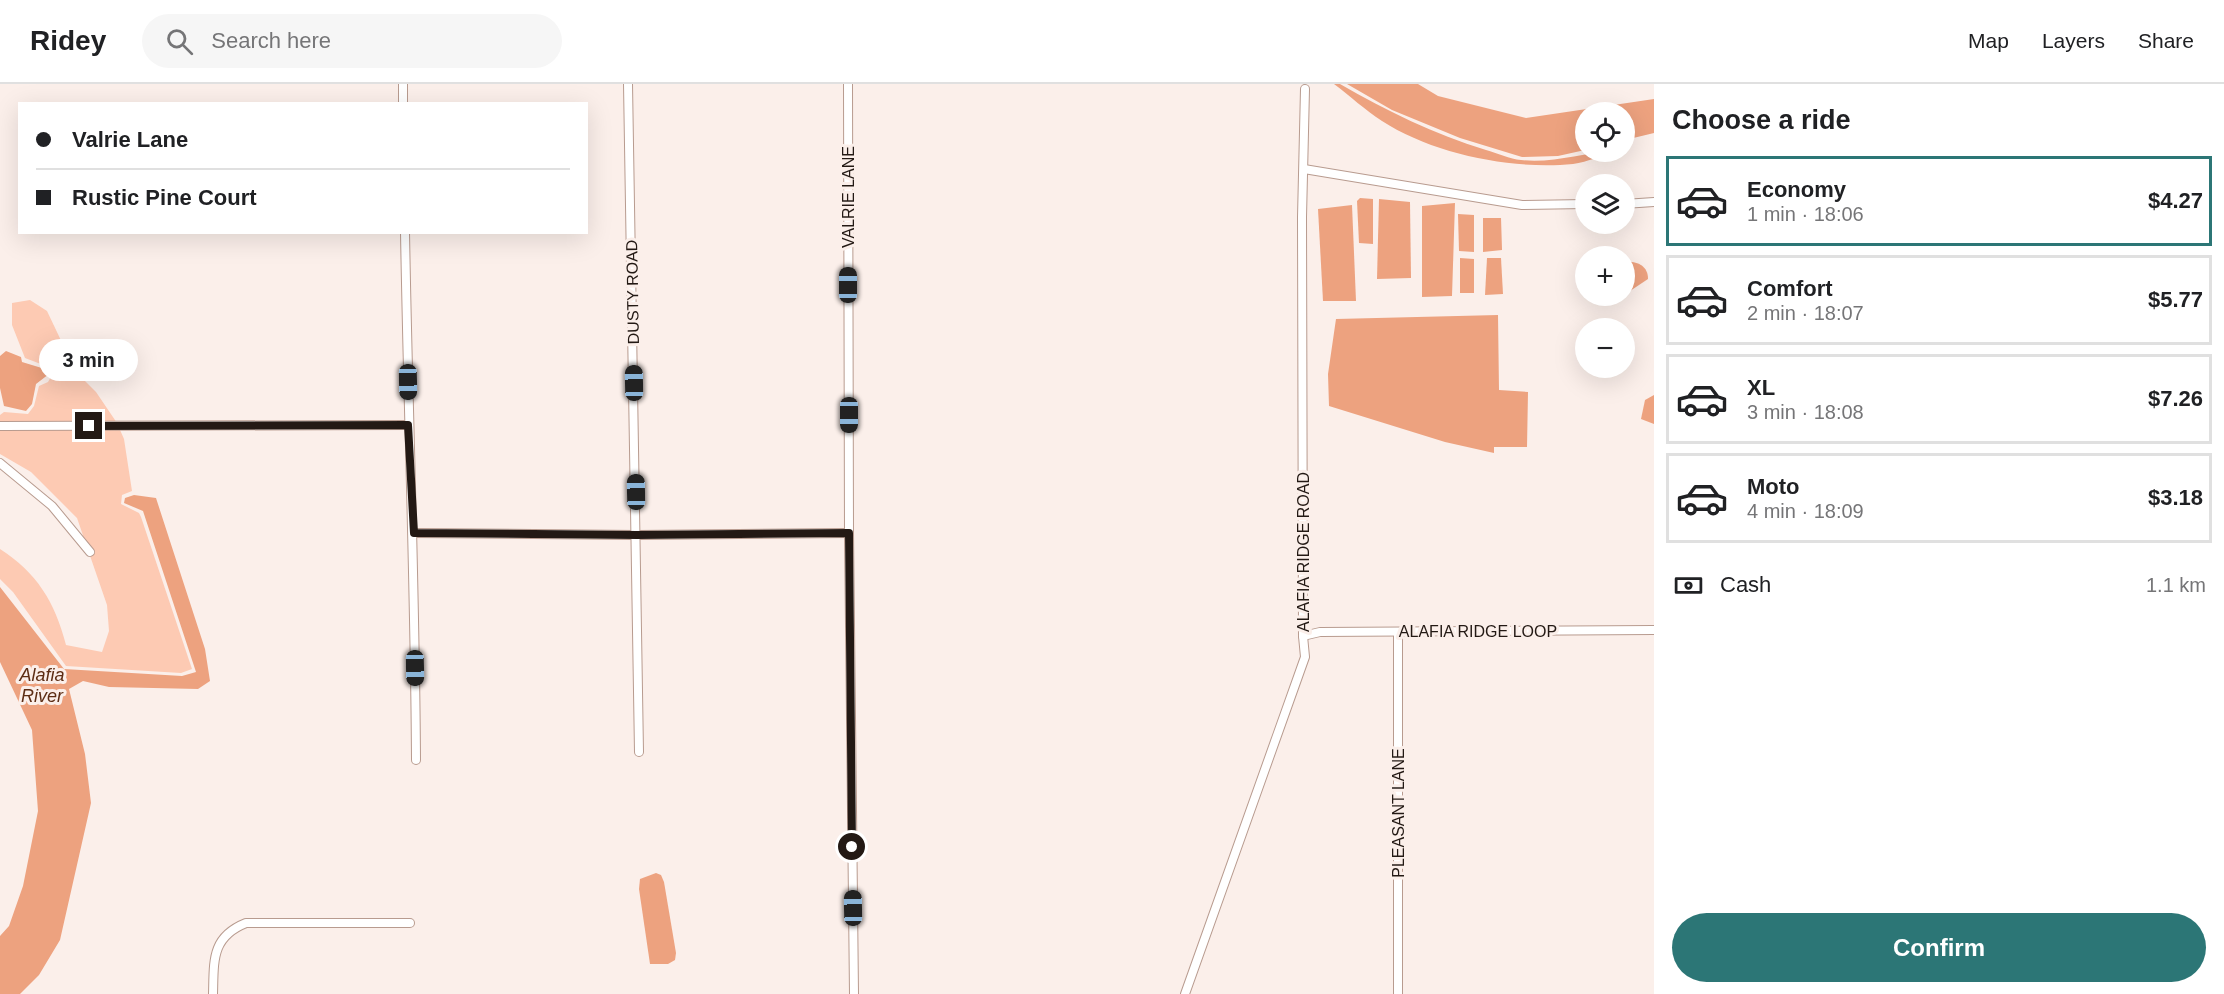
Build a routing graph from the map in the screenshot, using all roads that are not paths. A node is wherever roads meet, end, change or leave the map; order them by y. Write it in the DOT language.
graph roads {
  1 [pos="403,84"];
  2 [pos="628,84"];
  3 [pos="848,84"];
  4 [pos="1305,88"];
  5 [pos="403,102"];
  6 [pos="1304,169"];
  7 [pos="1654,202"];
  8 [pos="1635,203"];
  9 [pos="1575,204"];
  10 [pos="405,234"];
  11 [pos="408,425"];
  12 [pos="0,426"];
  13 [pos="0,463"];
  14 [pos="414,533"];
  15 [pos="849,533"];
  16 [pos="637,535"];
  17 [pos="90,552"];
  18 [pos="1654,630"];
  19 [pos="1398,632"];
  20 [pos="1303,636"];
  21 [pos="639,752"];
  22 [pos="416,759"];
  23 [pos="411,923"];
  24 [pos="213,994"];
  25 [pos="854,994"];
  26 [pos="1185,994"];
  27 [pos="1398,994"];
  1 -- 5 [label="street"];
  2 -- 16 [label="street, DUSTY ROAD"];
  3 -- 15 [label="street, VALRIE LANE"];
  4 -- 6 [label="street, ALAFIA RIDGE ROAD"];
  6 -- 9 [label="street"];
  6 -- 20 [label="street, ALAFIA RIDGE ROAD"];
  7 -- 8 [label="street"];
  10 -- 11 [label="street"];
  11 -- 12 [label="street"];
  11 -- 14 [label="street"];
  13 -- 17 [label="street"];
  14 -- 16 [label="street"];
  14 -- 22 [label="street"];
  15 -- 16 [label="street"];
  15 -- 25 [label="street, VALRIE LANE"];
  16 -- 21 [label="street, DUSTY ROAD"];
  18 -- 19 [label="street, ALAFIA RIDGE LOOP"];
  19 -- 20 [label="street, ALAFIA RIDGE LOOP"];
  19 -- 27 [label="street, PLEASANT LANE"];
  20 -- 26 [label="street, ALAFIA RIDGE ROAD"];
  23 -- 24 [label="street"];
}
